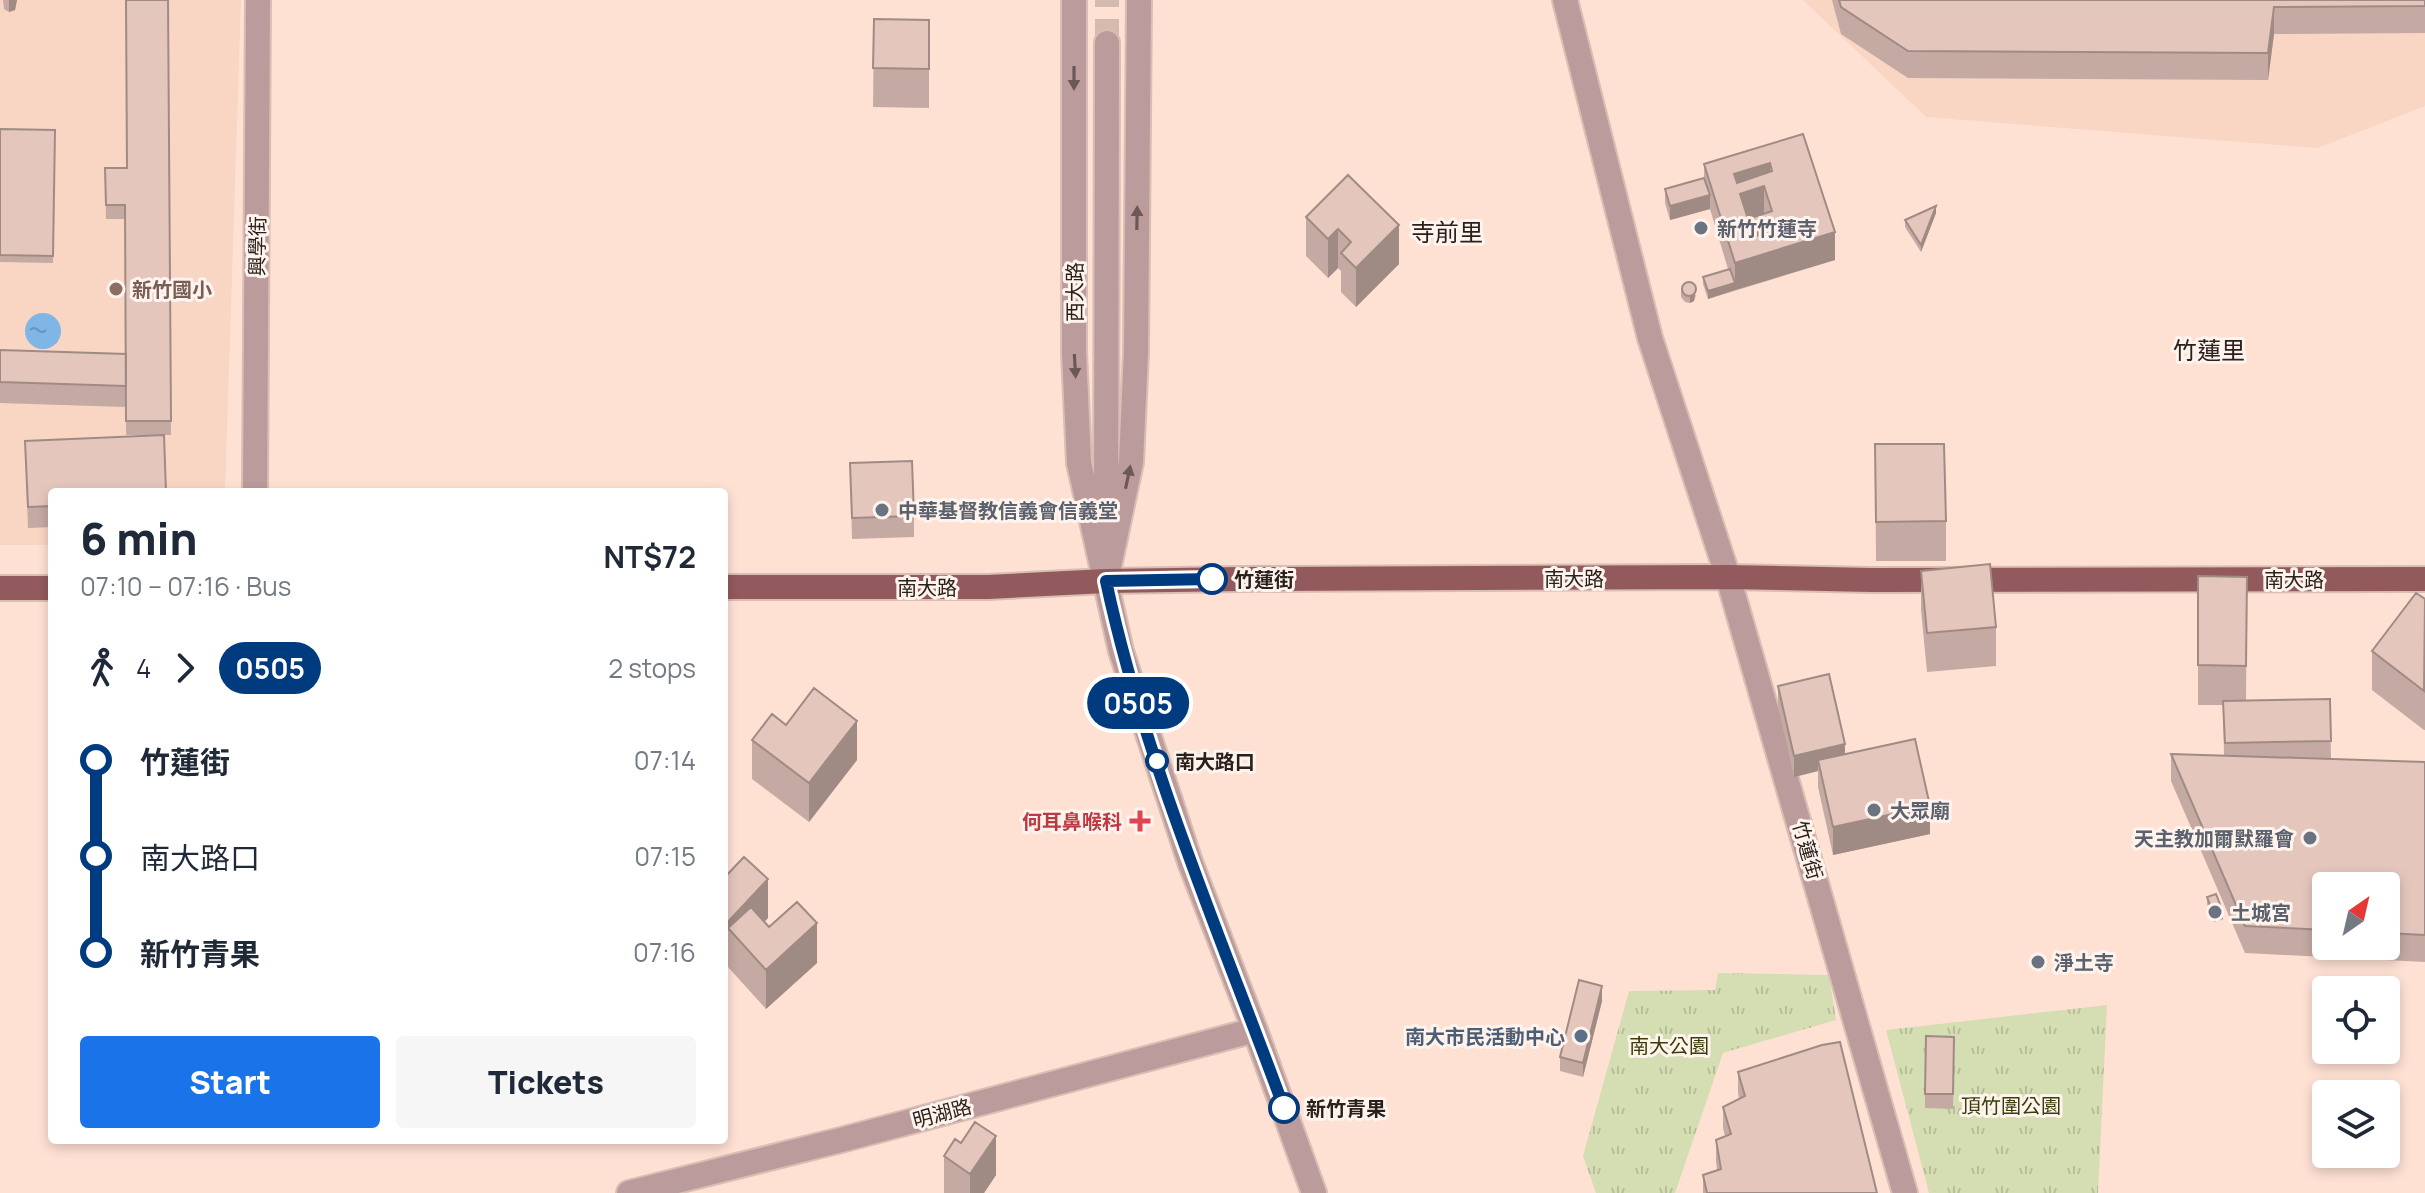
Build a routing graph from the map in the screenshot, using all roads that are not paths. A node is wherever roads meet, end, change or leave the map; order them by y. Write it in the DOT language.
graph roads {
  1 [pos="258,0"];
  2 [pos="1074,0"];
  3 [pos="1139,0"];
  4 [pos="1565,0"];
  5 [pos="1107,43"];
  6 [pos="255,488"];
  7 [pos="1728,577"];
  8 [pos="2425,579"];
  9 [pos="1106,581"];
  10 [pos="728,587"];
  11 [pos="0,588"];
  12 [pos="48,588"];
  13 [pos="1255,1030"];
  14 [pos="629,1193"];
  15 [pos="1314,1193"];
  16 [pos="1905,1193"];
  1 -- 6 [label="street, 興學街"];
  2 -- 9 [label="street, 西大路, one-way"];
  9 -- 3 [label="street, 西大路, one-way"];
  4 -- 7 [label="street, 竹蓮街"];
  5 -- 9 [label="street, 西大路"];
  7 -- 8 [label="main road, 南大路"];
  7 -- 9 [label="main road, 南大路"];
  7 -- 16 [label="street, 竹蓮街"];
  9 -- 10 [label="main road, 南大路"];
  9 -- 13 [label="street, 西大路"];
  11 -- 12 [label="main road"];
  13 -- 14 [label="street, 明湖路"];
  13 -- 15 [label="street, 西大路"];
}
